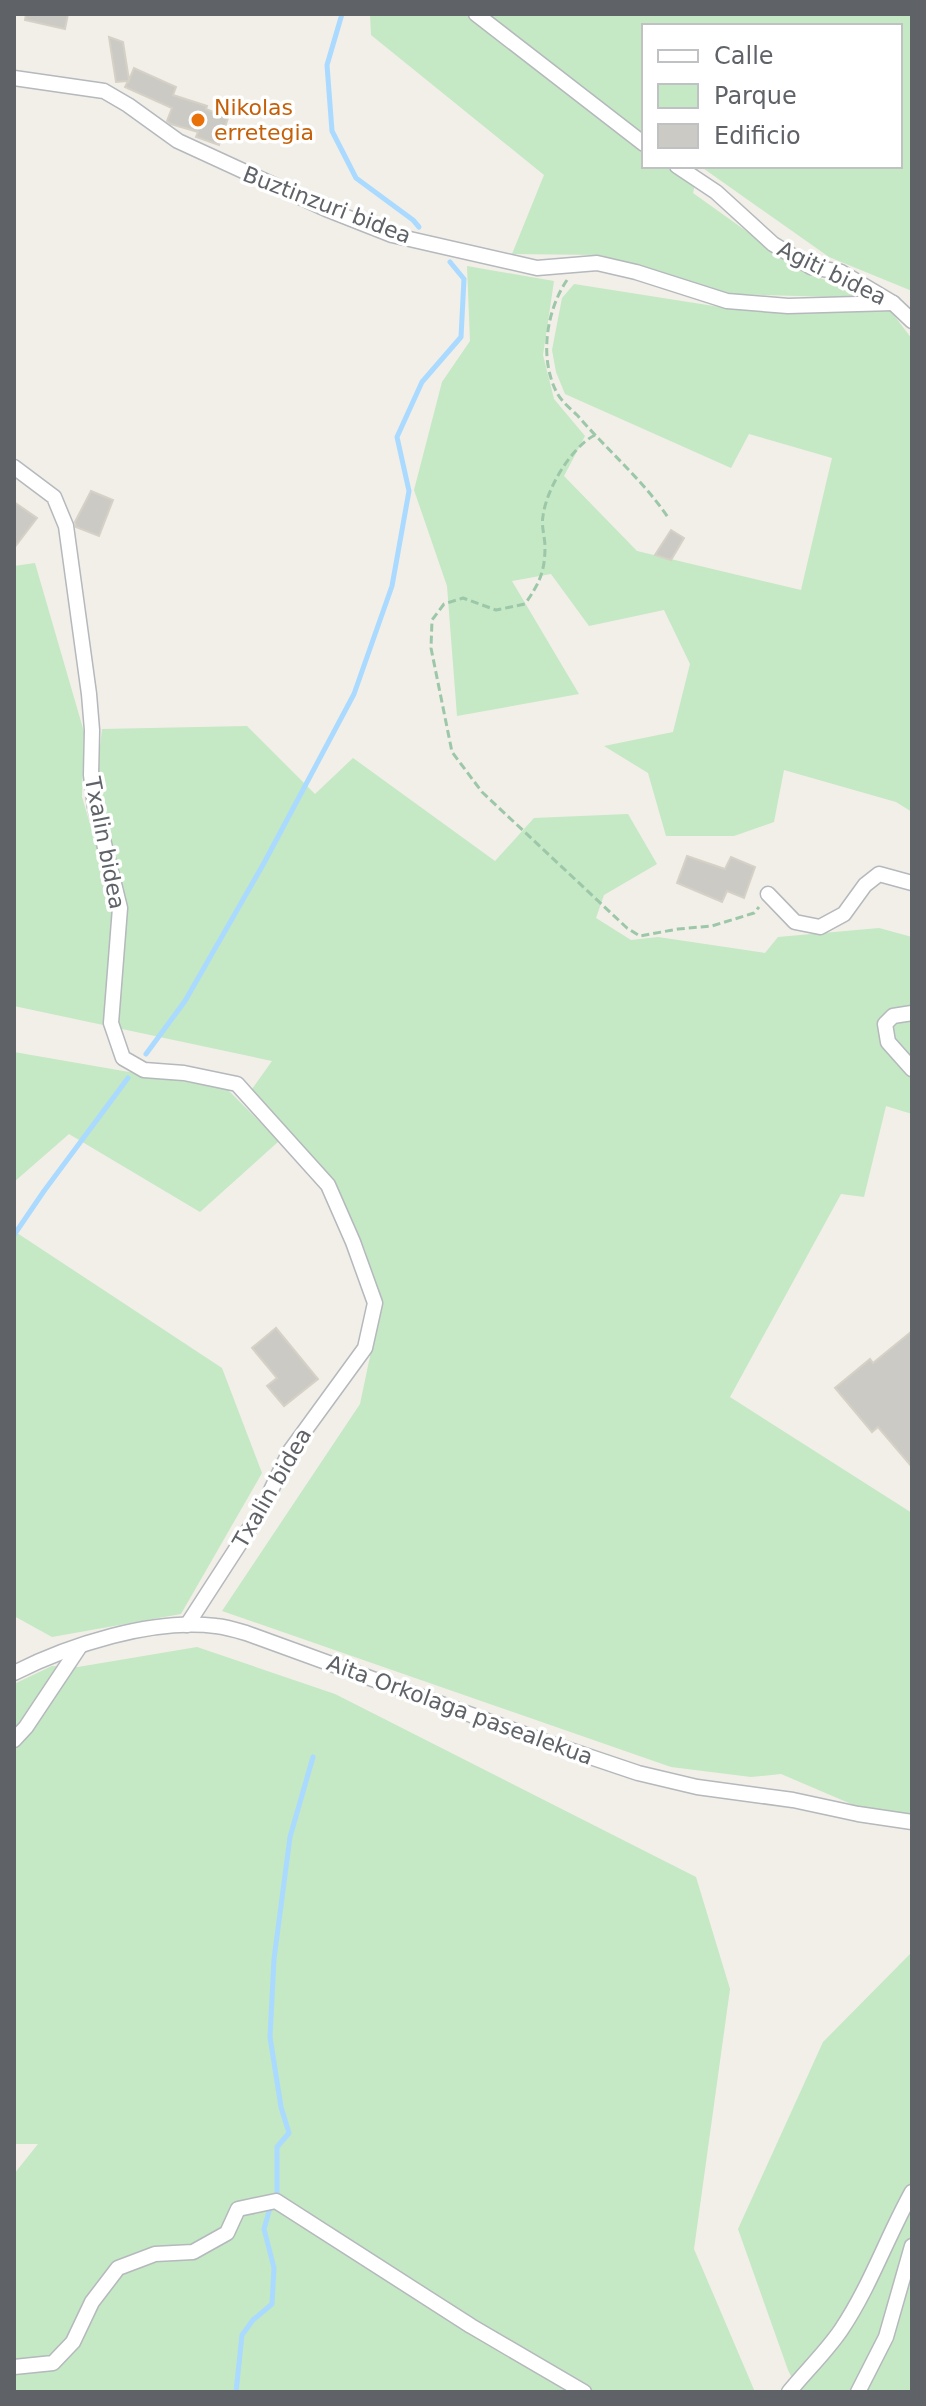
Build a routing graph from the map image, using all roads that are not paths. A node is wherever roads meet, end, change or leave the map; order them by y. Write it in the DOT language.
graph roads {
  1 [pos="476,14"];
  2 [pos="14,78"];
  3 [pos="642,142"];
  4 [pos="680,168"];
  5 [pos="893,303"];
  6 [pos="912,321"];
  7 [pos="14,467"];
  8 [pos="912,883"];
  9 [pos="768,894"];
  10 [pos="912,1013"];
  11 [pos="912,1069"];
  12 [pos="187,1625"];
  13 [pos="81,1645"];
  14 [pos="14,1673"];
  15 [pos="14,1740"];
  16 [pos="912,1822"];
  17 [pos="912,2192"];
  18 [pos="912,2246"];
  19 [pos="14,2367"];
  20 [pos="584,2392"];
  21 [pos="789,2392"];
  22 [pos="858,2392"];
  1 -- 3 [label="street"];
  2 -- 5 [label="street, Buztinzuri bidea"];
  4 -- 5 [label="street, Agiti bidea"];
  5 -- 6 [label="street, Agiti bidea"];
  7 -- 12 [label="street, Txalin bidea"];
  8 -- 9 [label="street"];
  10 -- 11 [label="street"];
  12 -- 13 [label="street, Aita Orkolaga pasealekua"];
  12 -- 16 [label="street, Aita Orkolaga pasealekua"];
  13 -- 14 [label="street, Aita Orkolaga pasealekua"];
  13 -- 15 [label="street"];
  17 -- 21 [label="street"];
  18 -- 22 [label="street"];
  19 -- 20 [label="street"];
}
